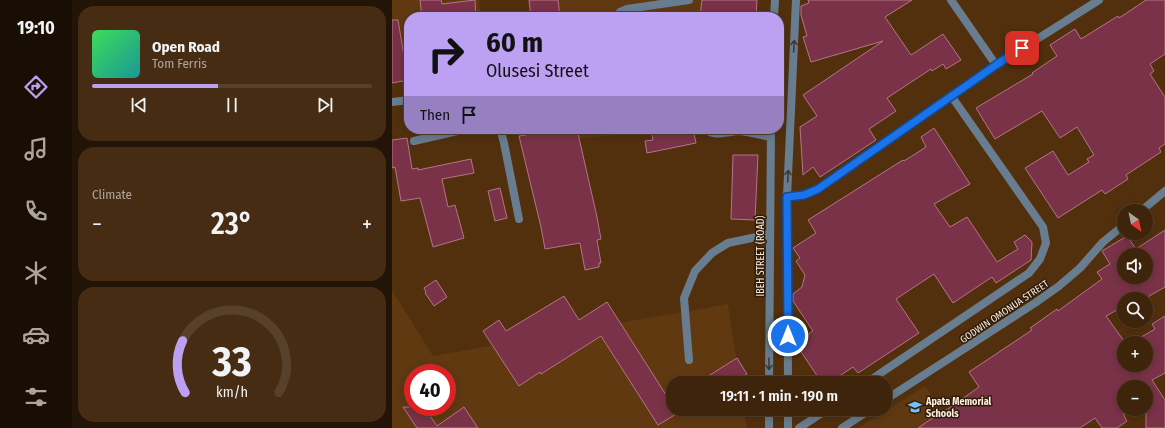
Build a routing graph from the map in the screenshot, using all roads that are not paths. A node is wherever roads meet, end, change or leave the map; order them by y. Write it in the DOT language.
graph roads {
  1 [pos="689,0"];
  2 [pos="775,0"];
  3 [pos="796,0"];
  4 [pos="951,0"];
  5 [pos="1099,0"];
  6 [pos="620,12"];
  7 [pos="774,12"];
  8 [pos="996,65"];
  9 [pos="952,97"];
  10 [pos="404,101"];
  11 [pos="392,102"];
  12 [pos="444,134"];
  13 [pos="502,134"];
  14 [pos="771,134"];
  15 [pos="414,141"];
  16 [pos="1165,191"];
  17 [pos="787,197"];
  18 [pos="1149,204"];
  19 [pos="519,219"];
  20 [pos="1117,231"];
  21 [pos="770,234"];
  22 [pos="689,360"];
  23 [pos="769,376"];
  24 [pos="788,376"];
  25 [pos="876,376"];
  26 [pos="892,396"];
  27 [pos="769,416"];
  28 [pos="788,416"];
  29 [pos="818,416"];
  30 [pos="860,416"];
  31 [pos="769,428"];
  32 [pos="788,428"];
  33 [pos="800,428"];
  34 [pos="842,428"];
  1 -- 6 [label="street"];
  2 -- 7 [label="street"];
  17 -- 3 [label="street, one-way"];
  4 -- 8 [label="street"];
  5 -- 8 [label="street"];
  8 -- 9 [label="street"];
  9 -- 17 [label="street"];
  9 -- 25 [label="street"];
  10 -- 11 [label="street"];
  12 -- 15 [label="street"];
  13 -- 19 [label="street"];
  14 -- 21 [label="street, IBEH STREET (ROAD)"];
  16 -- 18 [label="street"];
  17 -- 24 [label="street"];
  20 -- 26 [label="street, GODWIN OMONUA STREET"];
  21 -- 22 [label="street"];
  21 -- 23 [label="street, IBEH STREET (ROAD), one-way"];
  27 -- 31 [label="street"];
  28 -- 32 [label="street"];
  29 -- 33 [label="street"];
  30 -- 34 [label="street"];
}
